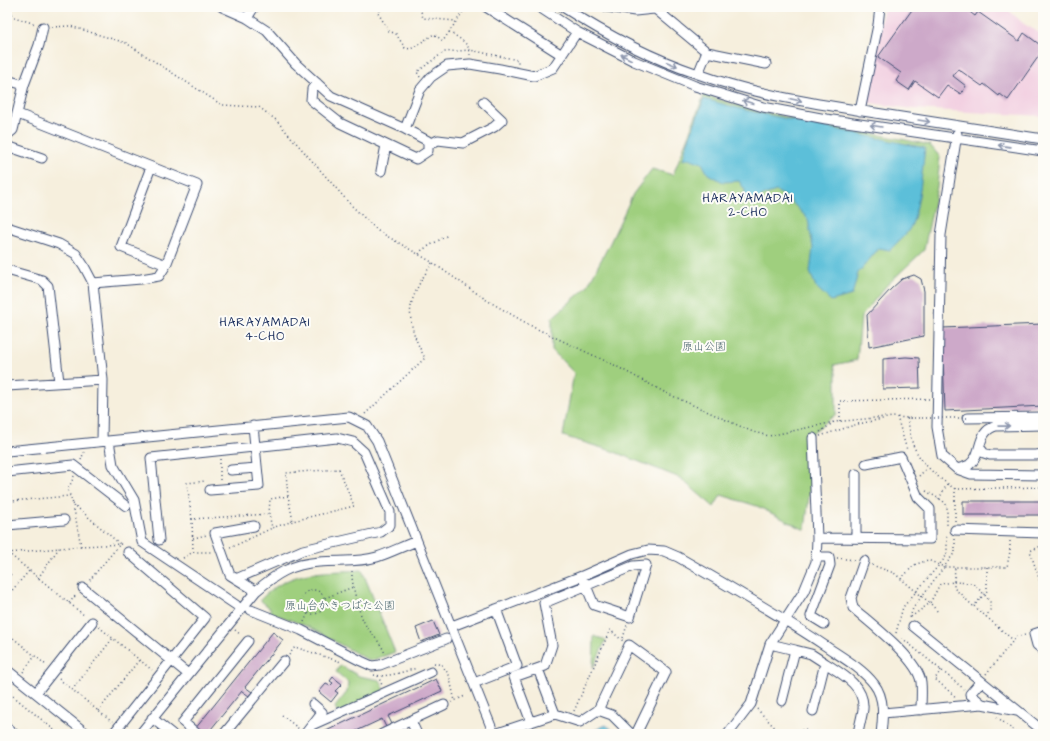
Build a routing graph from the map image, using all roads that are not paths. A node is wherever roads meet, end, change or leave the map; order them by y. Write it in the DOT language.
graph roads {
  1 [pos="222,7"];
  2 [pos="254,7"];
  3 [pos="486,7"];
  4 [pos="539,7"];
  5 [pos="563,7"];
  6 [pos="607,7"];
  7 [pos="880,7"];
  8 [pos="654,8"];
  9 [pos="247,18"];
  10 [pos="43,27"];
  11 [pos="577,32"];
  12 [pos="706,52"];
  13 [pos="562,55"];
  14 [pos="766,64"];
  15 [pos="698,74"];
  16 [pos="7,80"];
  17 [pos="317,83"];
  18 [pos="24,85"];
  19 [pos="483,102"];
  20 [pos="860,111"];
  21 [pos="18,114"];
  22 [pos="958,126"];
  23 [pos="405,129"];
  24 [pos="7,135"];
  25 [pos="957,139"];
  26 [pos="1043,139"];
  27 [pos="386,144"];
  28 [pos="428,145"];
  29 [pos="7,146"];
  30 [pos="1043,151"];
  31 [pos="42,158"];
  32 [pos="151,167"];
  33 [pos="381,171"];
  34 [pos="7,227"];
  35 [pos="166,265"];
  36 [pos="7,270"];
  37 [pos="93,283"];
  38 [pos="103,380"];
  39 [pos="58,382"];
  40 [pos="7,386"];
  41 [pos="1043,417"];
  42 [pos="967,418"];
  43 [pos="1043,425"];
  44 [pos="253,426"];
  45 [pos="813,438"];
  46 [pos="106,441"];
  47 [pos="256,447"];
  48 [pos="980,448"];
  49 [pos="7,451"];
  50 [pos="1043,454"];
  51 [pos="866,464"];
  52 [pos="257,468"];
  53 [pos="957,469"];
  54 [pos="231,470"];
  55 [pos="7,471"];
  56 [pos="856,474"];
  57 [pos="1043,475"];
  58 [pos="210,490"];
  59 [pos="126,506"];
  60 [pos="64,520"];
  61 [pos="7,525"];
  62 [pos="254,526"];
  63 [pos="950,530"];
  64 [pos="1043,533"];
  65 [pos="817,538"];
  66 [pos="856,538"];
  67 [pos="159,540"];
  68 [pos="417,541"];
  69 [pos="127,548"];
  70 [pos="816,557"];
  71 [pos="864,561"];
  72 [pos="582,576"];
  73 [pos="236,579"];
  74 [pos="586,585"];
  75 [pos="83,588"];
  76 [pos="256,590"];
  77 [pos="236,605"];
  78 [pos="496,609"];
  79 [pos="251,610"];
  80 [pos="786,620"];
  81 [pos="92,622"];
  82 [pos="912,622"];
  83 [pos="824,624"];
  84 [pos="452,626"];
  85 [pos="1043,631"];
  86 [pos="446,639"];
  87 [pos="248,641"];
  88 [pos="770,644"];
  89 [pos="795,650"];
  90 [pos="1043,650"];
  91 [pos="172,661"];
  92 [pos="284,661"];
  93 [pos="825,664"];
  94 [pos="538,669"];
  95 [pos="7,670"];
  96 [pos="432,672"];
  97 [pos="188,674"];
  98 [pos="981,681"];
  99 [pos="474,683"];
  100 [pos="36,693"];
  101 [pos="782,701"];
  102 [pos="313,704"];
  103 [pos="982,704"];
  104 [pos="444,705"];
  105 [pos="598,710"];
  106 [pos="921,710"];
  107 [pos="813,711"];
  108 [pos="1018,712"];
  109 [pos="555,714"];
  110 [pos="883,714"];
  111 [pos="152,718"];
  112 [pos="411,721"];
  113 [pos="531,722"];
  114 [pos="312,725"];
  115 [pos="7,728"];
  116 [pos="115,731"];
  117 [pos="1043,732"];
  118 [pos="14,734"];
  119 [pos="87,734"];
  120 [pos="140,734"];
  121 [pos="172,734"];
  122 [pos="197,734"];
  123 [pos="224,734"];
  124 [pos="305,734"];
  125 [pos="382,734"];
  126 [pos="417,734"];
  127 [pos="494,734"];
  128 [pos="631,734"];
  129 [pos="636,734"];
  130 [pos="728,734"];
  131 [pos="858,734"];
  132 [pos="881,734"];
  1 -- 9 [label="street"];
  2 -- 9 [label="street"];
  3 -- 13 [label="street"];
  4 -- 11 [label="street"];
  5 -- 15 [label="street, one-way"];
  6 -- 8 [label="street"];
  7 -- 20 [label="street"];
  8 -- 12 [label="street"];
  9 -- 17 [label="street"];
  10 -- 18 [label="street"];
  11 -- 13 [label="street"];
  25 -- 11 [label="street, one-way"];
  12 -- 14 [label="street"];
  12 -- 15 [label="street"];
  13 -- 23 [label="street"];
  15 -- 20 [label="street, one-way"];
  16 -- 18 [label="street"];
  17 -- 23 [label="street"];
  17 -- 27 [label="street"];
  18 -- 21 [label="street"];
  19 -- 28 [label="street"];
  20 -- 22 [label="street, one-way"];
  21 -- 24 [label="street"];
  21 -- 32 [label="street"];
  22 -- 25 [label="street"];
  22 -- 26 [label="street"];
  23 -- 28 [label="street"];
  30 -- 25 [label="street, one-way"];
  25 -- 53 [label="street"];
  27 -- 28 [label="street"];
  27 -- 33 [label="street"];
  29 -- 31 [label="street"];
  32 -- 35 [label="street"];
  32 -- 35 [label="street"];
  34 -- 37 [label="street"];
  35 -- 37 [label="street"];
  36 -- 39 [label="street"];
  37 -- 38 [label="street"];
  38 -- 39 [label="street"];
  38 -- 46 [label="street"];
  39 -- 40 [label="street"];
  41 -- 42 [label="street"];
  48 -- 43 [label="street, one-way"];
  44 -- 46 [label="street"];
  44 -- 47 [label="street"];
  44 -- 68 [label="street"];
  45 -- 65 [label="street"];
  46 -- 49 [label="street"];
  46 -- 77 [label="street"];
  47 -- 52 [label="street"];
  47 -- 67 [label="street"];
  47 -- 73 [label="street"];
  48 -- 50 [label="street"];
  48 -- 53 [label="street"];
  51 -- 66 [label="street"];
  52 -- 54 [label="street"];
  52 -- 58 [label="street"];
  53 -- 57 [label="street"];
  55 -- 59 [label="street"];
  56 -- 66 [label="street"];
  60 -- 61 [label="street"];
  62 -- 73 [label="street"];
  63 -- 64 [label="street"];
  65 -- 66 [label="street"];
  65 -- 70 [label="street"];
  68 -- 76 [label="street"];
  68 -- 84 [label="street"];
  69 -- 91 [label="street"];
  70 -- 80 [label="street"];
  70 -- 83 [label="street"];
  71 -- 106 [label="street"];
  72 -- 74 [label="street"];
  72 -- 78 [label="street"];
  72 -- 80 [label="street"];
  73 -- 76 [label="street"];
  74 -- 74 [label="street"];
  74 -- 94 [label="street"];
  75 -- 91 [label="street"];
  76 -- 97 [label="street"];
  78 -- 84 [label="street"];
  78 -- 99 [label="street"];
  79 -- 86 [label="street"];
  80 -- 88 [label="street"];
  80 -- 110 [label="street"];
  81 -- 100 [label="street"];
  82 -- 98 [label="street"];
  84 -- 99 [label="street"];
  85 -- 90 [label="street"];
  87 -- 122 [label="street"];
  88 -- 89 [label="street"];
  88 -- 130 [label="street"];
  89 -- 93 [label="street"];
  89 -- 101 [label="street"];
  91 -- 97 [label="street"];
  91 -- 116 [label="street"];
  92 -- 123 [label="street"];
  93 -- 107 [label="street"];
  93 -- 131 [label="street"];
  94 -- 109 [label="street"];
  94 -- 113 [label="street"];
  95 -- 100 [label="street"];
  96 -- 114 [label="street"];
  97 -- 111 [label="street"];
  98 -- 103 [label="street"];
  98 -- 108 [label="street"];
  99 -- 127 [label="street"];
  100 -- 119 [label="street"];
  102 -- 114 [label="street"];
  103 -- 106 [label="street"];
  103 -- 108 [label="street"];
  104 -- 112 [label="street"];
  105 -- 109 [label="street"];
  105 -- 128 [label="street"];
  105 -- 129 [label="street"];
  106 -- 110 [label="street"];
  108 -- 117 [label="street"];
  109 -- 113 [label="street"];
  110 -- 132 [label="street"];
  111 -- 120 [label="street"];
  111 -- 121 [label="street"];
  112 -- 125 [label="street"];
  112 -- 126 [label="street"];
  113 -- 127 [label="street"];
  114 -- 124 [label="street"];
  115 -- 118 [label="street"];
}
